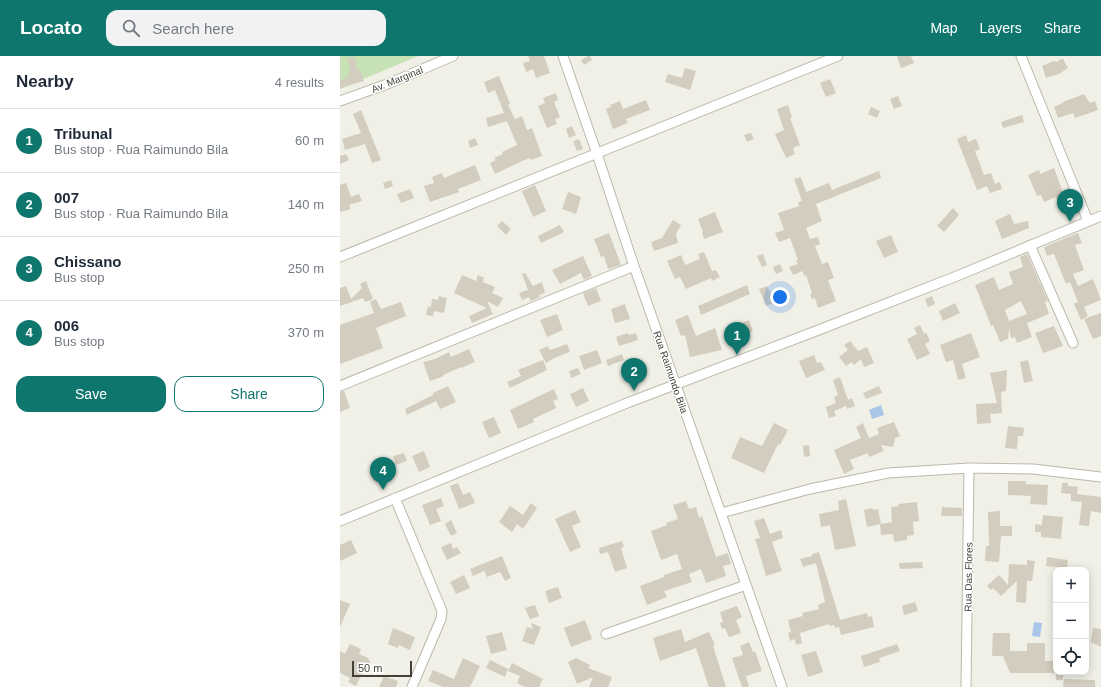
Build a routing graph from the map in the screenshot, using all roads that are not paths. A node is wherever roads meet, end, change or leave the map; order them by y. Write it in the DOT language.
graph roads {
  1 [pos="453,56"];
  2 [pos="563,56"];
  3 [pos="838,56"];
  4 [pos="1021,56"];
  5 [pos="340,101"];
  6 [pos="597,154"];
  7 [pos="1101,216"];
  8 [pos="1088,221"];
  9 [pos="1030,245"];
  10 [pos="340,257"];
  11 [pos="634,266"];
  12 [pos="1073,343"];
  13 [pos="676,385"];
  14 [pos="340,386"];
  15 [pos="969,468"];
  16 [pos="1101,477"];
  17 [pos="395,498"];
  18 [pos="721,513"];
  19 [pos="340,521"];
  20 [pos="746,585"];
  21 [pos="606,634"];
  22 [pos="412,687"];
  23 [pos="782,687"];
  24 [pos="966,687"];
  1 -- 5 [label="street, Av. Marginal"];
  2 -- 6 [label="street, Rua Raimundo Bila"];
  3 -- 6 [label="street"];
  4 -- 8 [label="street"];
  6 -- 10 [label="street"];
  6 -- 11 [label="street, Rua Raimundo Bila"];
  7 -- 8 [label="street"];
  8 -- 9 [label="street"];
  9 -- 12 [label="street"];
  9 -- 13 [label="street"];
  11 -- 13 [label="street, Rua Raimundo Bila"];
  11 -- 14 [label="street"];
  13 -- 17 [label="street"];
  13 -- 18 [label="street, Rua Raimundo Bila"];
  15 -- 16 [label="street"];
  15 -- 18 [label="street"];
  15 -- 24 [label="street, Rua Das Flores"];
  17 -- 19 [label="street"];
  17 -- 22 [label="street"];
  18 -- 20 [label="street, Rua Raimundo Bila"];
  20 -- 21 [label="street"];
  20 -- 23 [label="street, Rua Raimundo Bila"];
}
